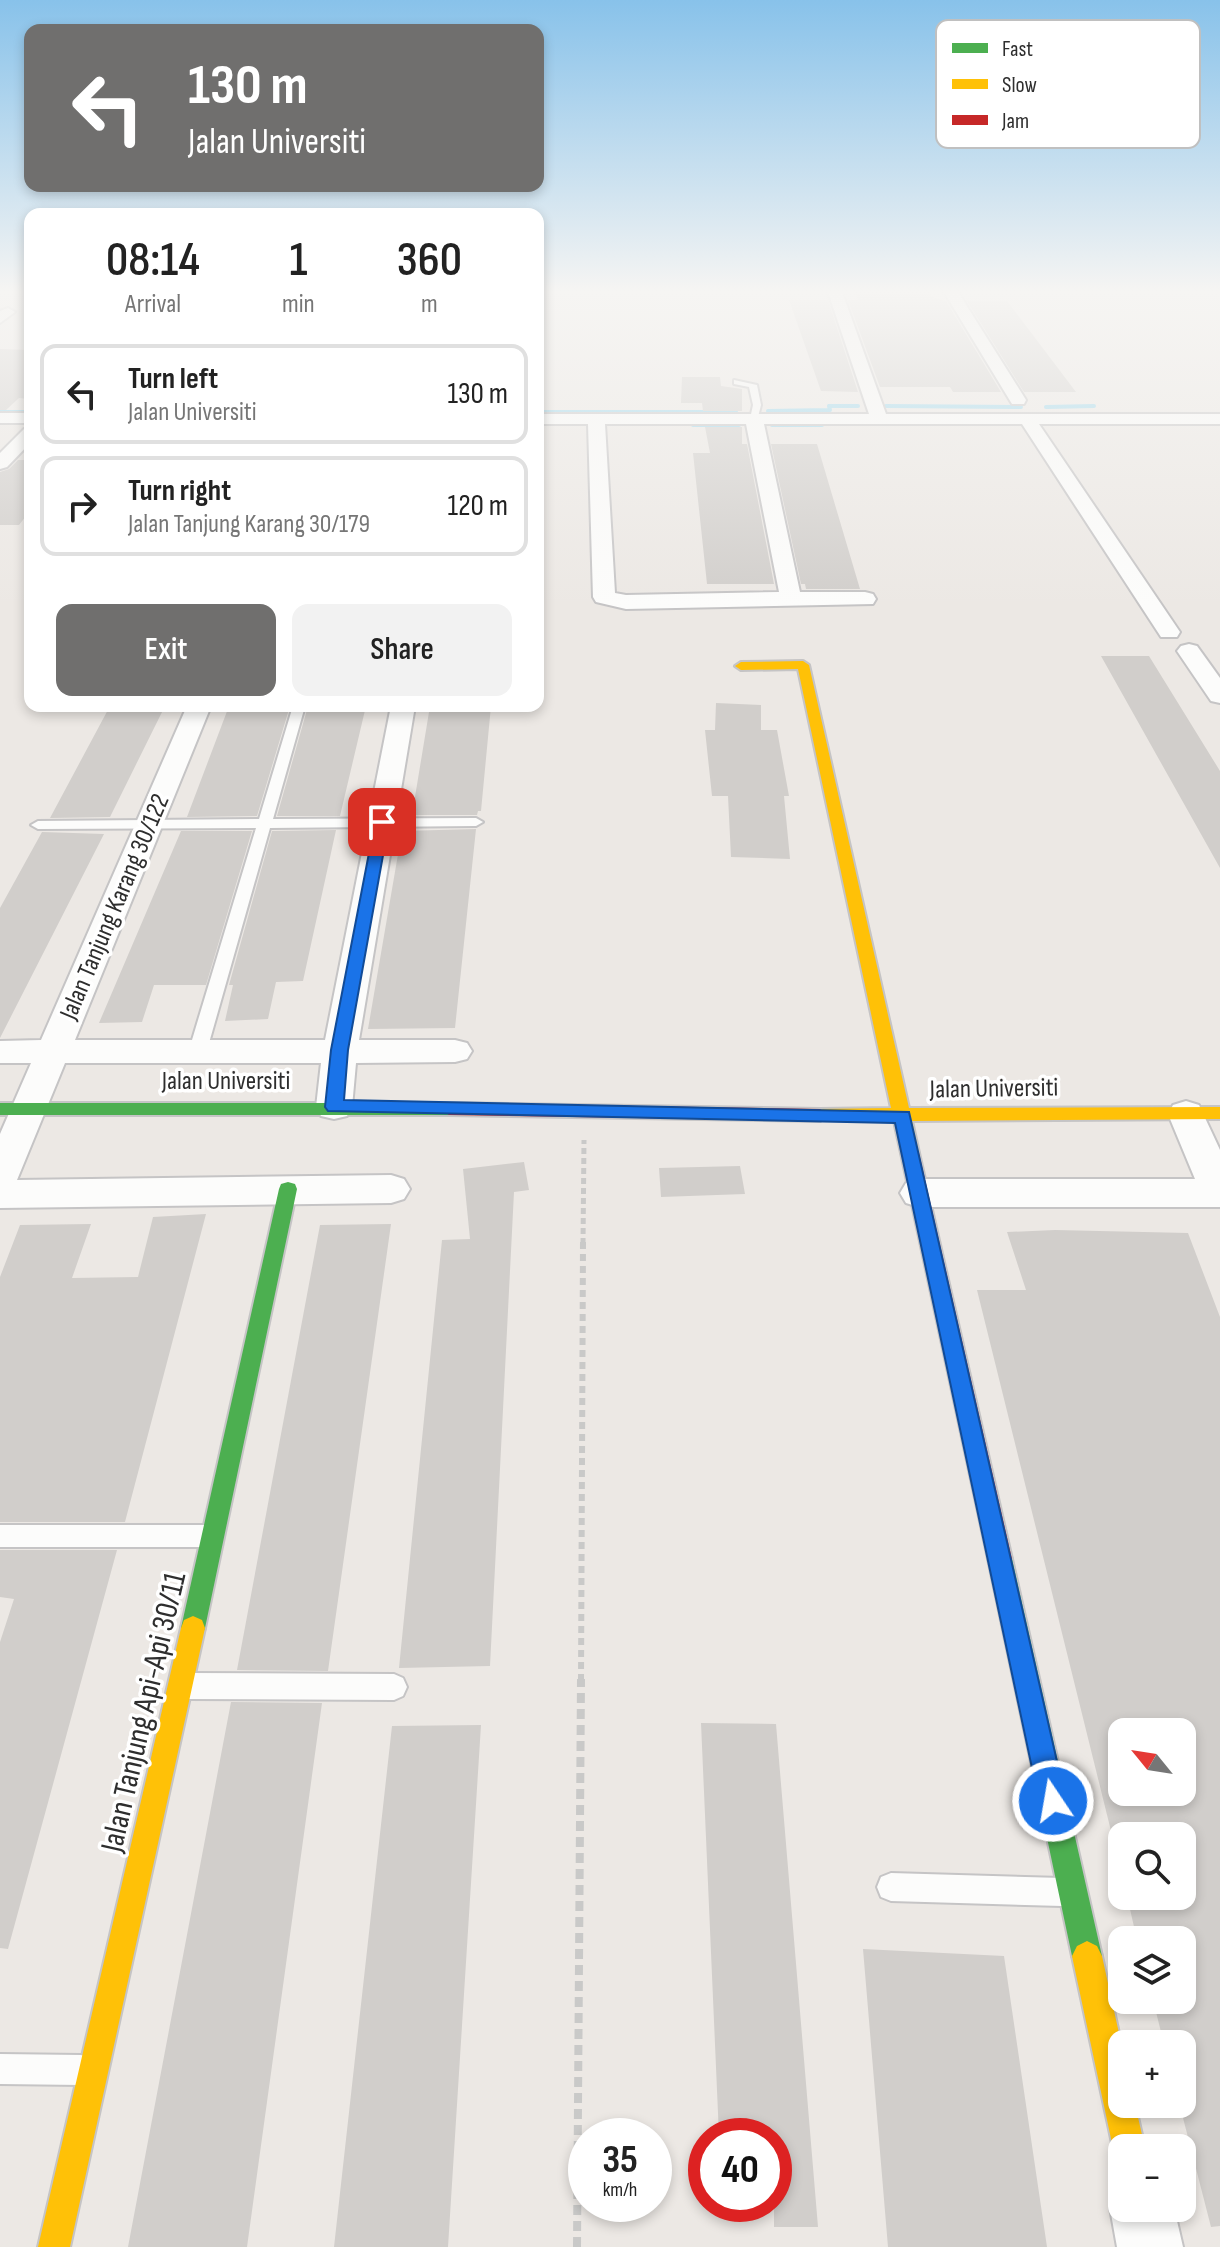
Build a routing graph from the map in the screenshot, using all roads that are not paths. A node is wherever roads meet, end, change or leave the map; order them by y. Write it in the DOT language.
graph roads {
  1 [pos="755,397"];
  2 [pos="871,397"];
  3 [pos="1016,397"];
  4 [pos="917,401"];
  5 [pos="828,402"];
  6 [pos="1021,405"];
  7 [pos="876,410"];
  8 [pos="0,418"];
  9 [pos="24,419"];
  10 [pos="544,419"];
  11 [pos="596,419"];
  12 [pos="1220,419"];
  13 [pos="24,421"];
  14 [pos="24,424"];
  15 [pos="756,425"];
  16 [pos="818,431"];
  17 [pos="704,432"];
  18 [pos="0,439"];
  19 [pos="0,463"];
  20 [pos="791,599"];
  21 [pos="865,599"];
  22 [pos="1169,632"];
  23 [pos="1189,651"];
  24 [pos="741,666"];
  25 [pos="1220,696"];
  26 [pos="196,712"];
  27 [pos="297,712"];
  28 [pos="402,712"];
  29 [pos="382,822"];
  30 [pos="476,822"];
  31 [pos="263,823"];
  32 [pos="149,824"];
  33 [pos="38,825"];
  34 [pos="198,1050"];
  35 [pos="340,1050"];
  36 [pos="455,1051"];
  37 [pos="0,1052"];
  38 [pos="55,1052"];
  39 [pos="334,1107"];
  40 [pos="15,1109"];
  41 [pos="1203,1113"];
  42 [pos="902,1116"];
  43 [pos="0,1177"];
  44 [pos="288,1189"];
  45 [pos="391,1189"];
  46 [pos="919,1193"];
  47 [pos="1220,1193"];
  48 [pos="0,1194"];
  49 [pos="214,1535"];
  50 [pos="0,1536"];
  51 [pos="181,1686"];
  52 [pos="394,1687"];
  53 [pos="891,1887"];
  54 [pos="1073,1892"];
  55 [pos="0,2069"];
  56 [pos="95,2070"];
  57 [pos="1126,2134"];
  58 [pos="1145,2222"];
  59 [pos="54,2247"];
  60 [pos="1150,2247"];
  1 -- 15 [label="lane"];
  2 -- 7 [label="street"];
  3 -- 6 [label="street"];
  4 -- 7 [label="street"];
  5 -- 7 [label="street"];
  6 -- 7 [label="street"];
  6 -- 12 [label="street"];
  6 -- 22 [label="street"];
  7 -- 15 [label="street"];
  8 -- 9 [label="street"];
  10 -- 11 [label="street"];
  11 -- 15 [label="street"];
  11 -- 20 [label="street"];
  13 -- 18 [label="street"];
  14 -- 19 [label="street"];
  15 -- 16 [label="street"];
  15 -- 17 [label="street"];
  15 -- 20 [label="street"];
  20 -- 21 [label="street"];
  23 -- 25 [label="street"];
  24 -- 42 [label="street"];
  26 -- 32 [label="street, Jalan Tanjung Karang 30/122"];
  27 -- 31 [label="lane"];
  28 -- 29 [label="street"];
  29 -- 30 [label="lane"];
  29 -- 31 [label="lane"];
  29 -- 35 [label="street"];
  31 -- 32 [label="lane"];
  31 -- 34 [label="lane"];
  32 -- 33 [label="lane"];
  32 -- 38 [label="street, Jalan Tanjung Karang 30/122"];
  34 -- 35 [label="street"];
  34 -- 38 [label="street"];
  35 -- 36 [label="street"];
  35 -- 39 [label="street"];
  37 -- 38 [label="street"];
  38 -- 40 [label="street, Jalan Tanjung Karang 30/122"];
  39 -- 40 [label="street, Jalan Universiti"];
  39 -- 42 [label="street, Jalan Universiti"];
  40 -- 43 [label="street, Jalan Tanjung Karang 30/122"];
  41 -- 42 [label="street, Jalan Universiti"];
  41 -- 47 [label="street"];
  42 -- 46 [label="street"];
  44 -- 45 [label="street"];
  44 -- 48 [label="street"];
  44 -- 49 [label="street, Jalan Tanjung Api-Api 30/11"];
  46 -- 47 [label="street"];
  46 -- 54 [label="street"];
  49 -- 50 [label="lane"];
  49 -- 51 [label="street, Jalan Tanjung Api-Api 30/11"];
  51 -- 52 [label="lane"];
  51 -- 56 [label="street, Jalan Tanjung Api-Api 30/11"];
  53 -- 54 [label="lane"];
  54 -- 57 [label="street"];
  55 -- 56 [label="lane"];
  56 -- 59 [label="street, Jalan Tanjung Api-Api 30/11"];
  58 -- 60 [label="street"];
}
